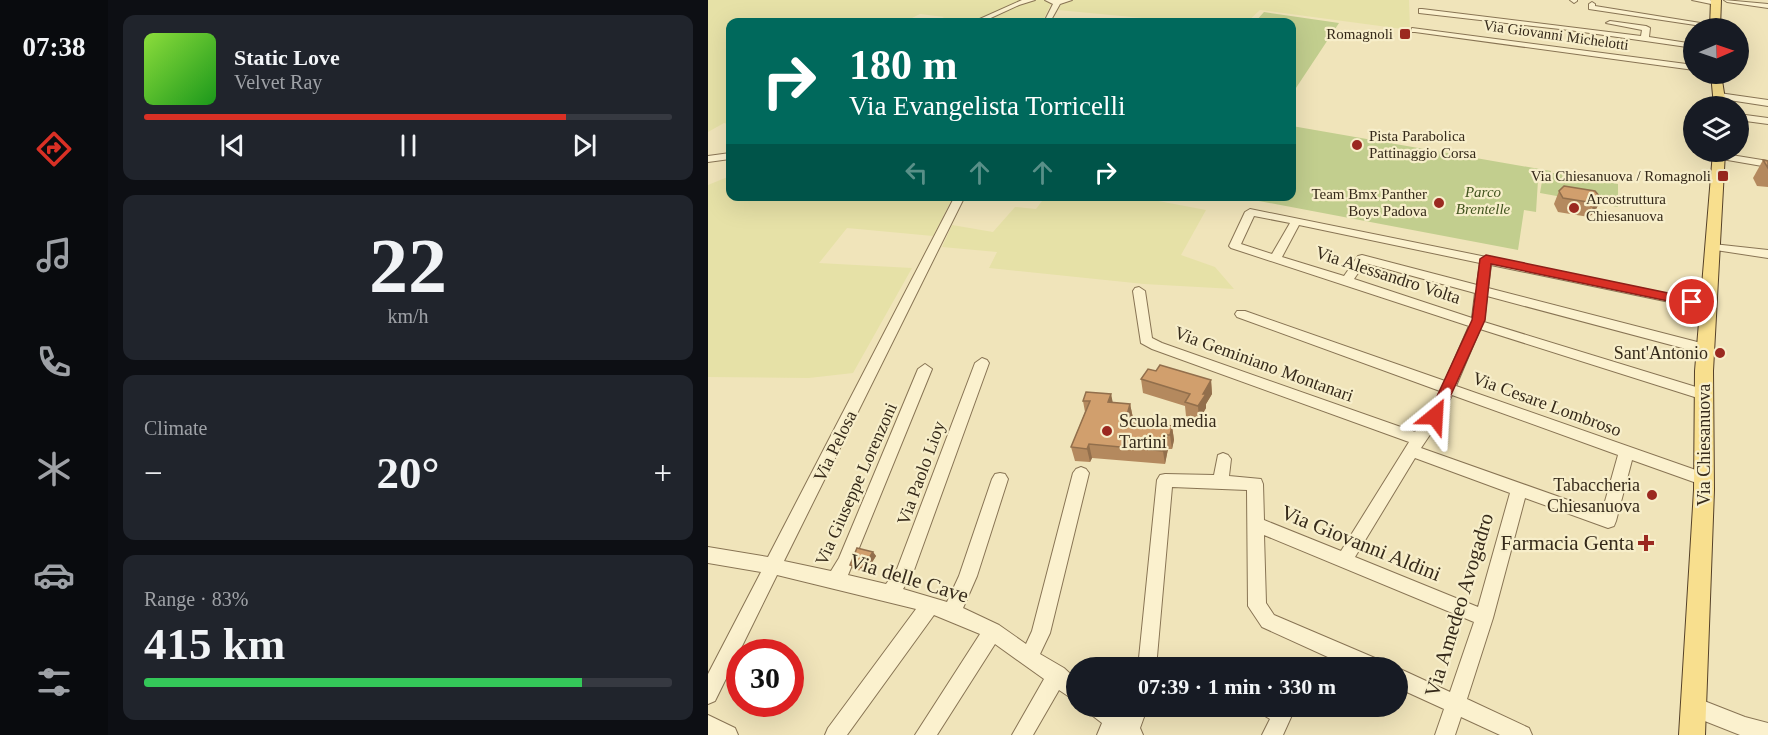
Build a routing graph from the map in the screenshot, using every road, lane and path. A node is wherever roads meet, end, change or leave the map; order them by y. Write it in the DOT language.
graph roads {
  1 [pos="1032,0"];
  2 [pos="1048,0"];
  3 [pos="1069,0"];
  4 [pos="1617,0"];
  5 [pos="1695,0"];
  6 [pos="1728,0"];
  7 [pos="1716,2"];
  8 [pos="1057,3"];
  9 [pos="1592,4"];
  10 [pos="1768,6"];
  11 [pos="1451,9"];
  12 [pos="1422,11"];
  13 [pos="1615,12"];
  14 [pos="1477,17"];
  15 [pos="985,18"];
  16 [pos="1049,18"];
  17 [pos="1715,18"];
  18 [pos="1683,22"];
  19 [pos="1610,23"];
  20 [pos="1474,27"];
  21 [pos="1416,30"];
  22 [pos="1645,38"];
  23 [pos="1683,44"];
  24 [pos="1683,66"];
  25 [pos="1749,102"];
  26 [pos="1768,103"];
  27 [pos="1749,118"];
  28 [pos="1768,121"];
  29 [pos="726,157"];
  30 [pos="708,159"];
  31 [pos="1749,160"];
  32 [pos="1718,162"];
  33 [pos="1768,164"];
  34 [pos="957,201"];
  35 [pos="1296,222"];
  36 [pos="1713,247"];
  37 [pos="1768,254"];
  38 [pos="1275,258"];
  39 [pos="1486,259"];
  40 [pos="1348,280"];
  41 [pos="1481,290"];
  42 [pos="1139,291"];
  43 [pos="1708,306"];
  44 [pos="1241,314"];
  45 [pos="1477,323"];
  46 [pos="1705,349"];
  47 [pos="982,363"];
  48 [pos="925,369"];
  49 [pos="1449,387"];
  50 [pos="1704,395"];
  51 [pos="1415,445"];
  52 [pos="1626,452"];
  53 [pos="1223,459"];
  54 [pos="1081,473"];
  55 [pos="1000,479"];
  56 [pos="1705,480"];
  57 [pos="1221,482"];
  58 [pos="1519,489"];
  59 [pos="1254,523"];
  60 [pos="708,555"];
  61 [pos="1345,559"];
  62 [pos="774,566"];
  63 [pos="835,580"];
  64 [pos="890,593"];
  65 [pos="930,605"];
  66 [pos="951,612"];
  67 [pos="1484,618"];
  68 [pos="993,631"];
  69 [pos="1030,656"];
  70 [pos="1148,657"];
  71 [pos="1350,657"];
  72 [pos="1057,675"];
  73 [pos="1408,682"];
  74 [pos="1066,683"];
  75 [pos="708,694"];
  76 [pos="1455,703"];
  77 [pos="1694,707"];
  78 [pos="1107,717"];
  79 [pos="1130,717"];
  80 [pos="1281,717"];
  81 [pos="708,725"];
  82 [pos="1120,731"];
  83 [pos="1768,733"];
  84 [pos="728,735"];
  85 [pos="835,735"];
  86 [pos="925,735"];
  87 [pos="1022,735"];
  88 [pos="1272,735"];
  89 [pos="1445,735"];
  90 [pos="1522,735"];
  91 [pos="1692,735"];
  1 -- 15 [label="street"];
  2 -- 8 [label="street"];
  3 -- 8 [label="street"];
  4 -- 13 [label="street"];
  5 -- 7 [label="street"];
  6 -- 10 [label="street"];
  7 -- 17 [label="main road"];
  8 -- 16 [label="street"];
  9 -- 13 [label="street"];
  11 -- 14 [label="street"];
  12 -- 14 [label="street"];
  13 -- 18 [label="street"];
  14 -- 20 [label="street"];
  14 -- 22 [label="street"];
  19 -- 22 [label="street"];
  21 -- 24 [label="street, Via Giovanni Michelotti"];
  22 -- 23 [label="street"];
  25 -- 26 [label="street"];
  27 -- 28 [label="street"];
  29 -- 30 [label="street"];
  31 -- 33 [label="street, Via Chiesanuova"];
  32 -- 36 [label="main road, Via Chiesanuova"];
  34 -- 62 [label="street, Via Pelosa"];
  35 -- 38 [label="street"];
  35 -- 38 [label="street, Via Alessandro Volta"];
  35 -- 39 [label="street"];
  36 -- 37 [label="street"];
  36 -- 43 [label="main road, Via Chiesanuova"];
  38 -- 40 [label="street, Via Alessandro Volta"];
  39 -- 41 [label="street"];
  39 -- 43 [label="street"];
  40 -- 41 [label="street"];
  40 -- 45 [label="street, Via Alessandro Volta"];
  41 -- 45 [label="street"];
  41 -- 46 [label="street"];
  42 -- 51 [label="street, Via Geminiano Montanari"];
  43 -- 46 [label="main road, Via Chiesanuova"];
  44 -- 49 [label="street, Via Cesare Lombroso"];
  45 -- 49 [label="street"];
  45 -- 50 [label="street, Via Alessandro Volta"];
  46 -- 50 [label="main road, Via Chiesanuova"];
  47 -- 64 [label="street, Via Paolo Lioy"];
  48 -- 63 [label="street, Via Giuseppe Lorenzoni"];
  49 -- 51 [label="street"];
  49 -- 52 [label="street, Via Cesare Lombroso"];
  50 -- 56 [label="main road, Via Chiesanuova"];
  51 -- 58 [label="street, Via Geminiano Montanari"];
  51 -- 61 [label="street"];
  52 -- 56 [label="street, Via Cesare Lombroso"];
  52 -- 58 [label="street, Via Geminiano Montanari"];
  53 -- 57 [label="street"];
  54 -- 69 [label="street"];
  55 -- 66 [label="street"];
  56 -- 77 [label="main road, Via Chiesanuova"];
  57 -- 59 [label="street"];
  57 -- 70 [label="street"];
  58 -- 67 [label="street, Via Amedeo Avogadro"];
  59 -- 61 [label="street, Via Giovanni Aldini"];
  59 -- 71 [label="street"];
  60 -- 62 [label="street, Via delle Cave"];
  61 -- 67 [label="street, Via Giovanni Aldini"];
  62 -- 63 [label="street, Via delle Cave"];
  62 -- 75 [label="street, Via Pelosa"];
  63 -- 64 [label="street, Via delle Cave"];
  64 -- 65 [label="street, Via delle Cave"];
  65 -- 66 [label="street, Via delle Cave"];
  65 -- 85 [label="street"];
  66 -- 68 [label="street, Via delle Cave"];
  67 -- 76 [label="street, Via Amedeo Avogadro"];
  68 -- 69 [label="street, Via delle Cave"];
  68 -- 86 [label="street"];
  69 -- 72 [label="street, Via delle Cave"];
  72 -- 74 [label="street, Via delle Cave"];
  72 -- 87 [label="street"];
  73 -- 76 [label="street"];
  76 -- 89 [label="street, Via Amedeo Avogadro"];
  76 -- 90 [label="street"];
  77 -- 83 [label="street"];
  77 -- 91 [label="main road, Via Chiesanuova"];
  78 -- 82 [label="street"];
  79 -- 82 [label="street"];
  80 -- 88 [label="street"];
  81 -- 84 [label="street"];
}
